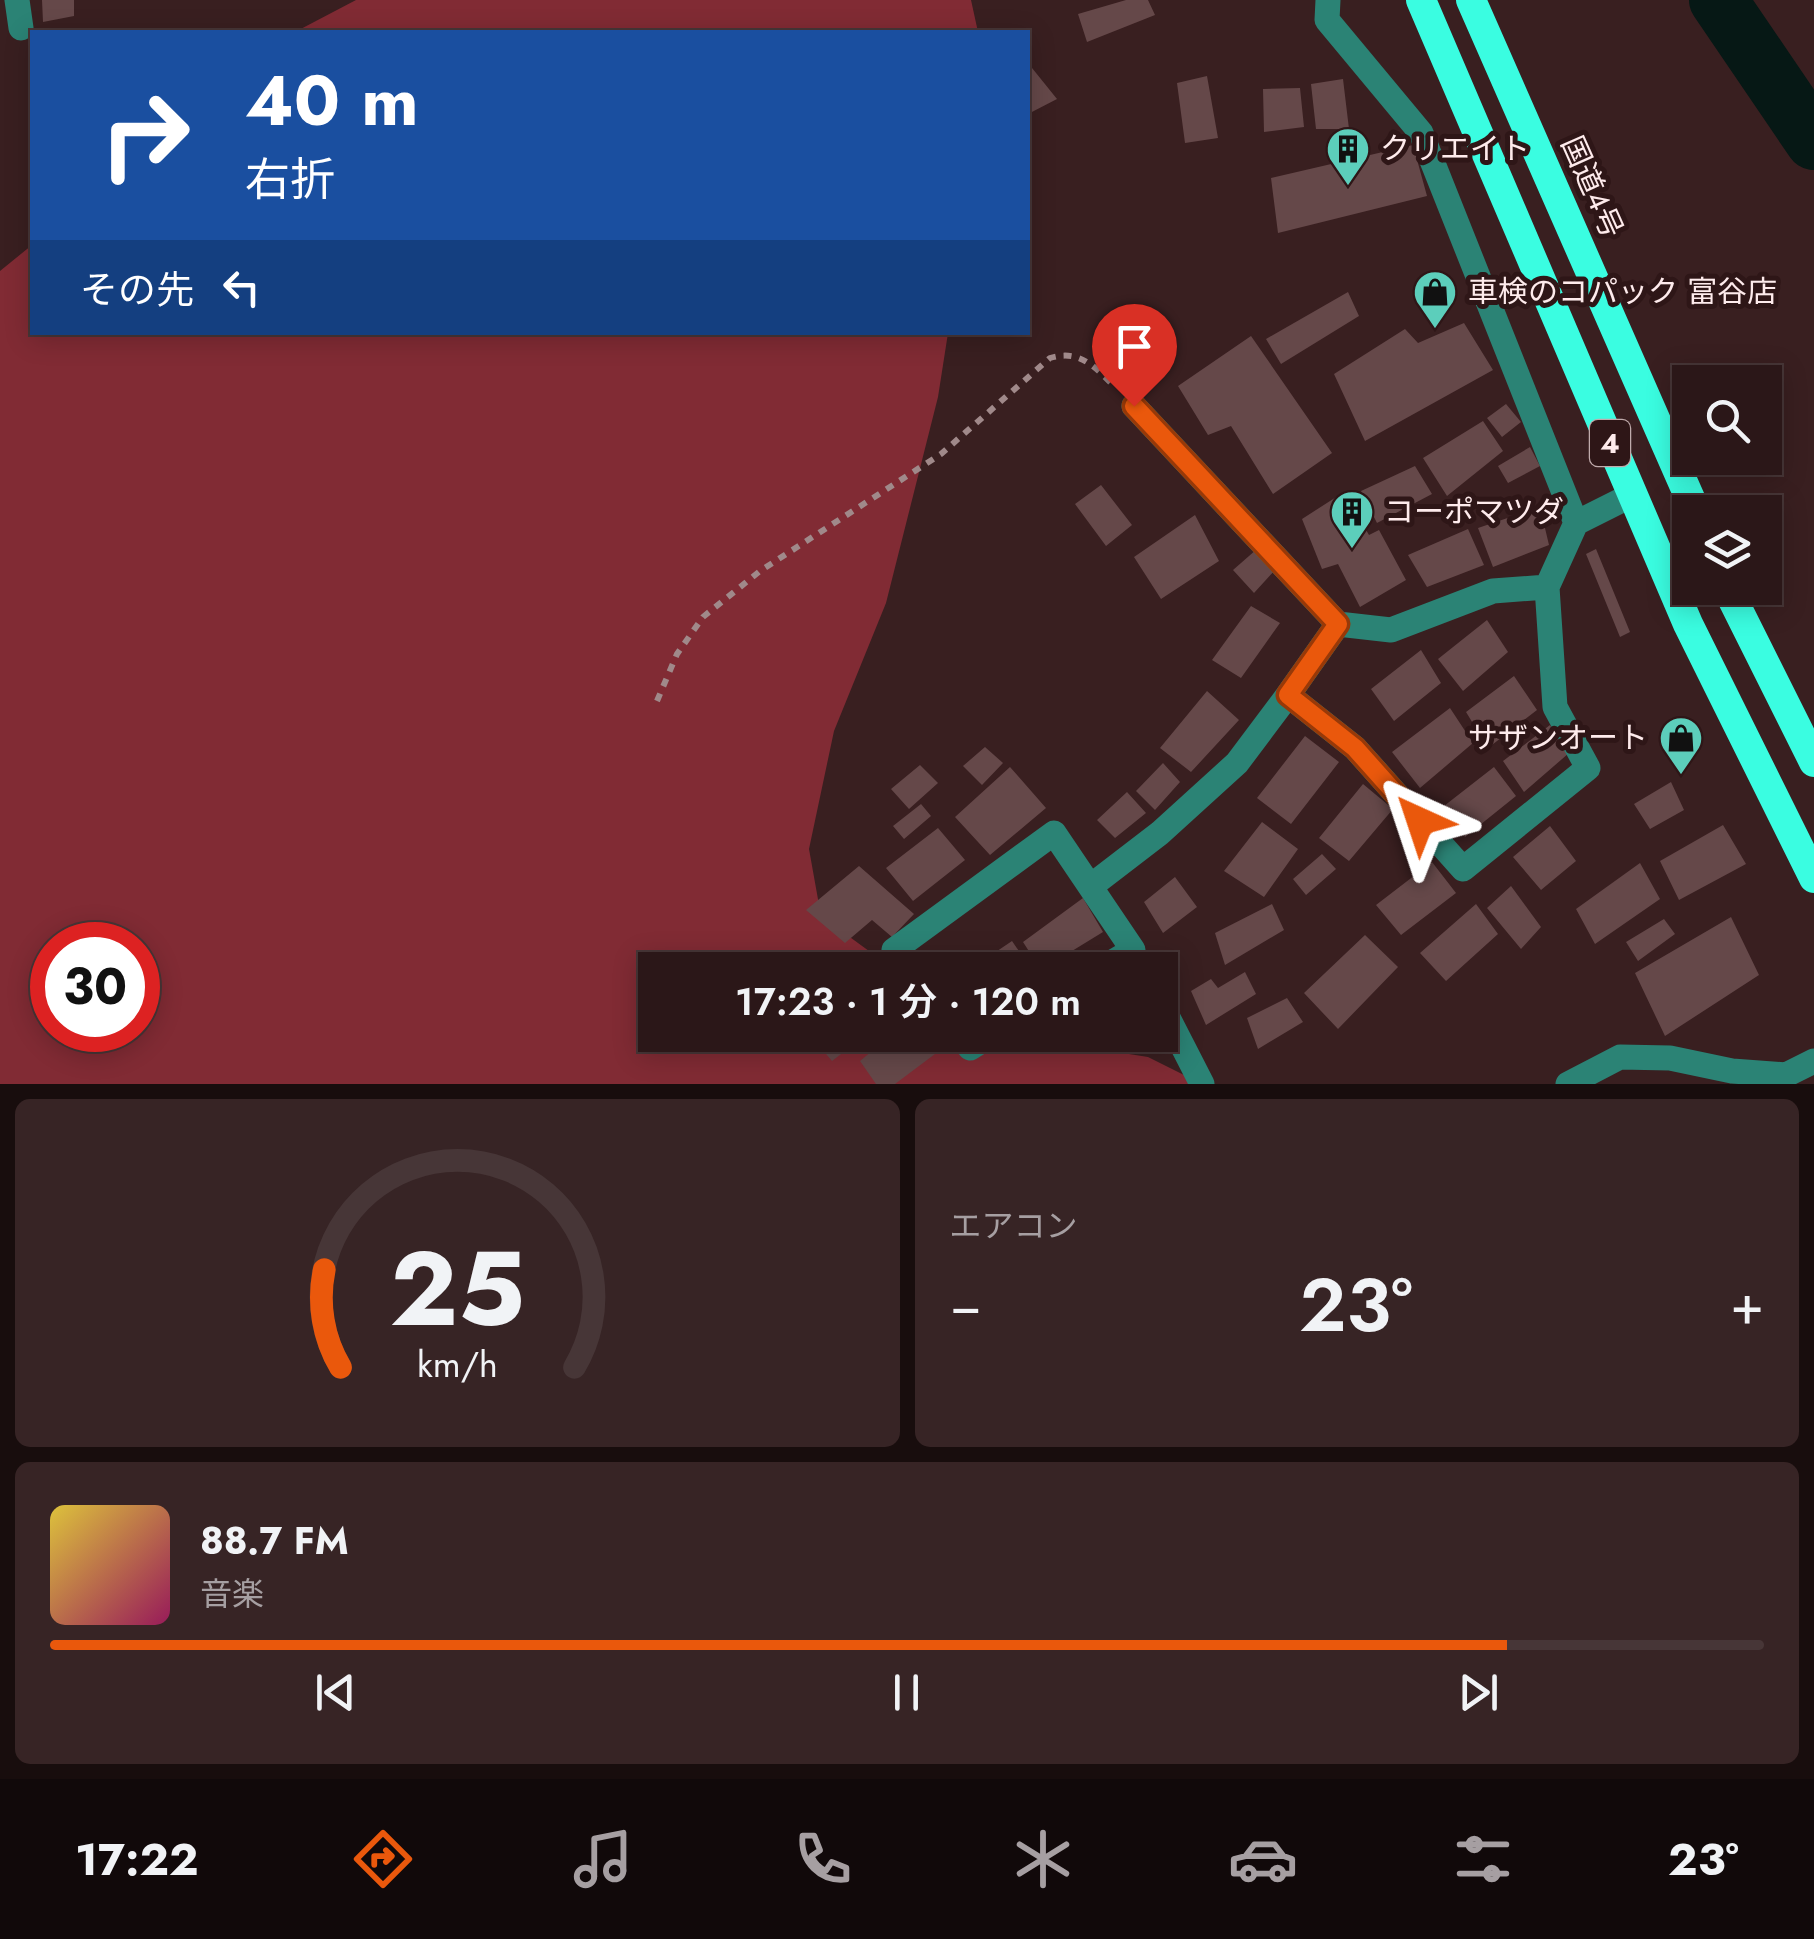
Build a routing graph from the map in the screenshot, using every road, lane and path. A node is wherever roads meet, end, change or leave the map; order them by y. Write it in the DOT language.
graph roads {
  1 [pos="18,0"];
  2 [pos="1328,0"];
  3 [pos="1421,0"];
  4 [pos="1470,0"];
  5 [pos="21,28"];
  6 [pos="1134,406"];
  7 [pos="1632,494"];
  8 [pos="1688,495"];
  9 [pos="1576,523"];
  10 [pos="1547,587"];
  11 [pos="1736,605"];
  12 [pos="1338,624"];
  13 [pos="1288,695"];
  14 [pos="657,702"];
  15 [pos="1814,762"];
  16 [pos="1814,878"];
  17 [pos="1091,886"];
  18 [pos="896,952"];
  19 [pos="1133,952"];
  20 [pos="1178,1037"];
  21 [pos="1814,1061"];
  22 [pos="1202,1084"];
  23 [pos="1568,1084"];
  1 -- 5 [label="street"];
  2 -- 9 [label="street"];
  3 -- 7 [label="highway, 4"];
  4 -- 8 [label="highway, 国道4号 / 4"];
  6 -- 12 [label="street"];
  6 -- 14 [label="path"];
  7 -- 9 [label="street"];
  7 -- 16 [label="highway, 4"];
  9 -- 10 [label="street"];
  10 -- 12 [label="street"];
  10 -- 13 [label="street"];
  11 -- 15 [label="highway"];
  12 -- 13 [label="street"];
  13 -- 17 [label="street"];
  17 -- 18 [label="street"];
  17 -- 19 [label="street"];
  20 -- 22 [label="street"];
  21 -- 23 [label="street"];
}
